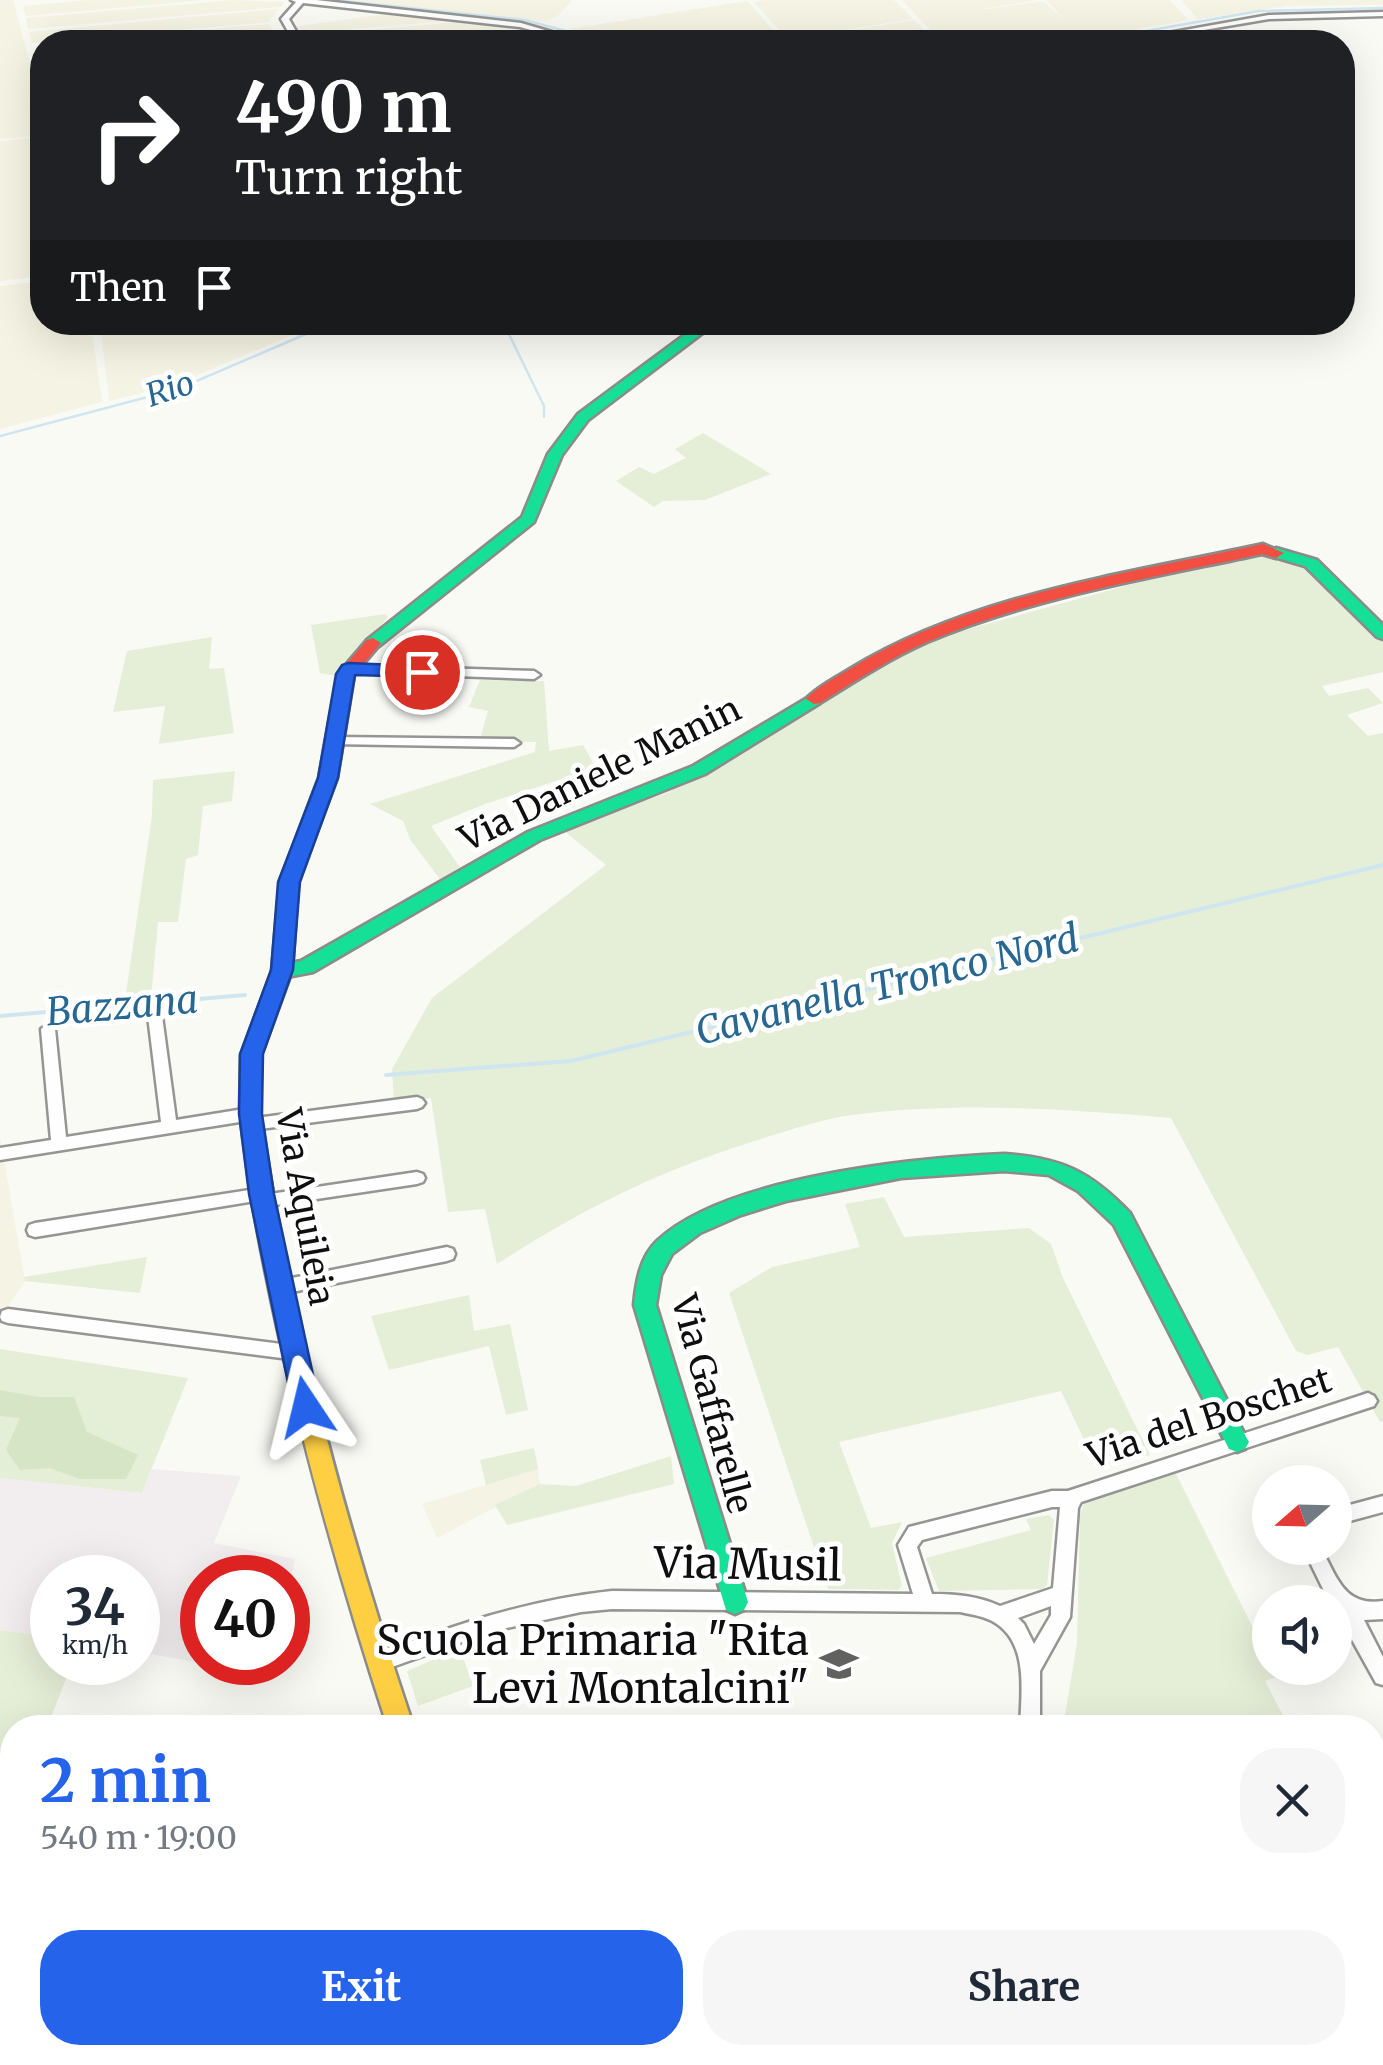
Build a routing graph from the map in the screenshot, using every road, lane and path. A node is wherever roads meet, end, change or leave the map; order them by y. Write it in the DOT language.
graph roads {
  1 [pos="298,0"];
  2 [pos="1383,14"];
  3 [pos="291,30"];
  4 [pos="538,30"];
  5 [pos="1193,30"];
  6 [pos="694,335"];
  7 [pos="1383,634"];
  8 [pos="348,669"];
  9 [pos="534,675"];
  10 [pos="336,740"];
  11 [pos="514,744"];
  12 [pos="282,970"];
  13 [pos="155,1016"];
  14 [pos="48,1029"];
  15 [pos="416,1103"];
  16 [pos="251,1119"];
  17 [pos="169,1127"];
  18 [pos="59,1145"];
  19 [pos="1,1154"];
  20 [pos="417,1178"];
  21 [pos="262,1198"];
  22 [pos="35,1230"];
  23 [pos="448,1254"];
  24 [pos="282,1287"];
  25 [pos="8,1316"];
  26 [pos="297,1353"];
  27 [pos="1368,1401"];
  28 [pos="1237,1442"];
  29 [pos="1072,1499"];
  30 [pos="1383,1504"];
  31 [pos="1352,1512"];
  32 [pos="1061,1594"];
  33 [pos="735,1602"];
  34 [pos="925,1602"];
  35 [pos="1352,1610"];
  36 [pos="1383,1610"];
  37 [pos="1002,1614"];
  38 [pos="378,1664"];
  39 [pos="1032,1668"];
  40 [pos="1383,1676"];
  41 [pos="397,1715"];
  42 [pos="1030,1715"];
  1 -- 3 [label="street"];
  1 -- 4 [label="street"];
  2 -- 5 [label="street"];
  6 -- 8 [label="street"];
  7 -- 12 [label="street, Via Daniele Manin"];
  8 -- 9 [label="street"];
  8 -- 10 [label="street, Via Aquileia"];
  10 -- 11 [label="street"];
  10 -- 12 [label="street, Via Aquileia"];
  12 -- 16 [label="street, Via Aquileia"];
  13 -- 17 [label="street"];
  14 -- 18 [label="street"];
  15 -- 16 [label="street"];
  16 -- 17 [label="street"];
  16 -- 21 [label="street, Via Aquileia"];
  17 -- 18 [label="street"];
  18 -- 19 [label="street"];
  20 -- 21 [label="street"];
  21 -- 22 [label="street"];
  21 -- 24 [label="street, Via Aquileia"];
  23 -- 24 [label="street"];
  24 -- 26 [label="street, Via Aquileia"];
  25 -- 26 [label="street"];
  26 -- 38 [label="street, Via Aquileia"];
  27 -- 28 [label="street, Via del Boschet"];
  28 -- 29 [label="street, Via del Boschet"];
  28 -- 33 [label="street, Via Gaffarelle"];
  29 -- 32 [label="street, Via del Boschet"];
  29 -- 34 [label="street, Via del Boschet"];
  30 -- 31 [label="street"];
  32 -- 37 [label="street"];
  32 -- 39 [label="street, Via del Boschet"];
  33 -- 34 [label="street, Via Musil"];
  33 -- 38 [label="street, Via Musil"];
  34 -- 37 [label="street, Via Musil"];
  35 -- 36 [label="street"];
  35 -- 40 [label="street"];
  37 -- 39 [label="street"];
  38 -- 41 [label="street, Via Aquileia"];
  39 -- 42 [label="street"];
}
